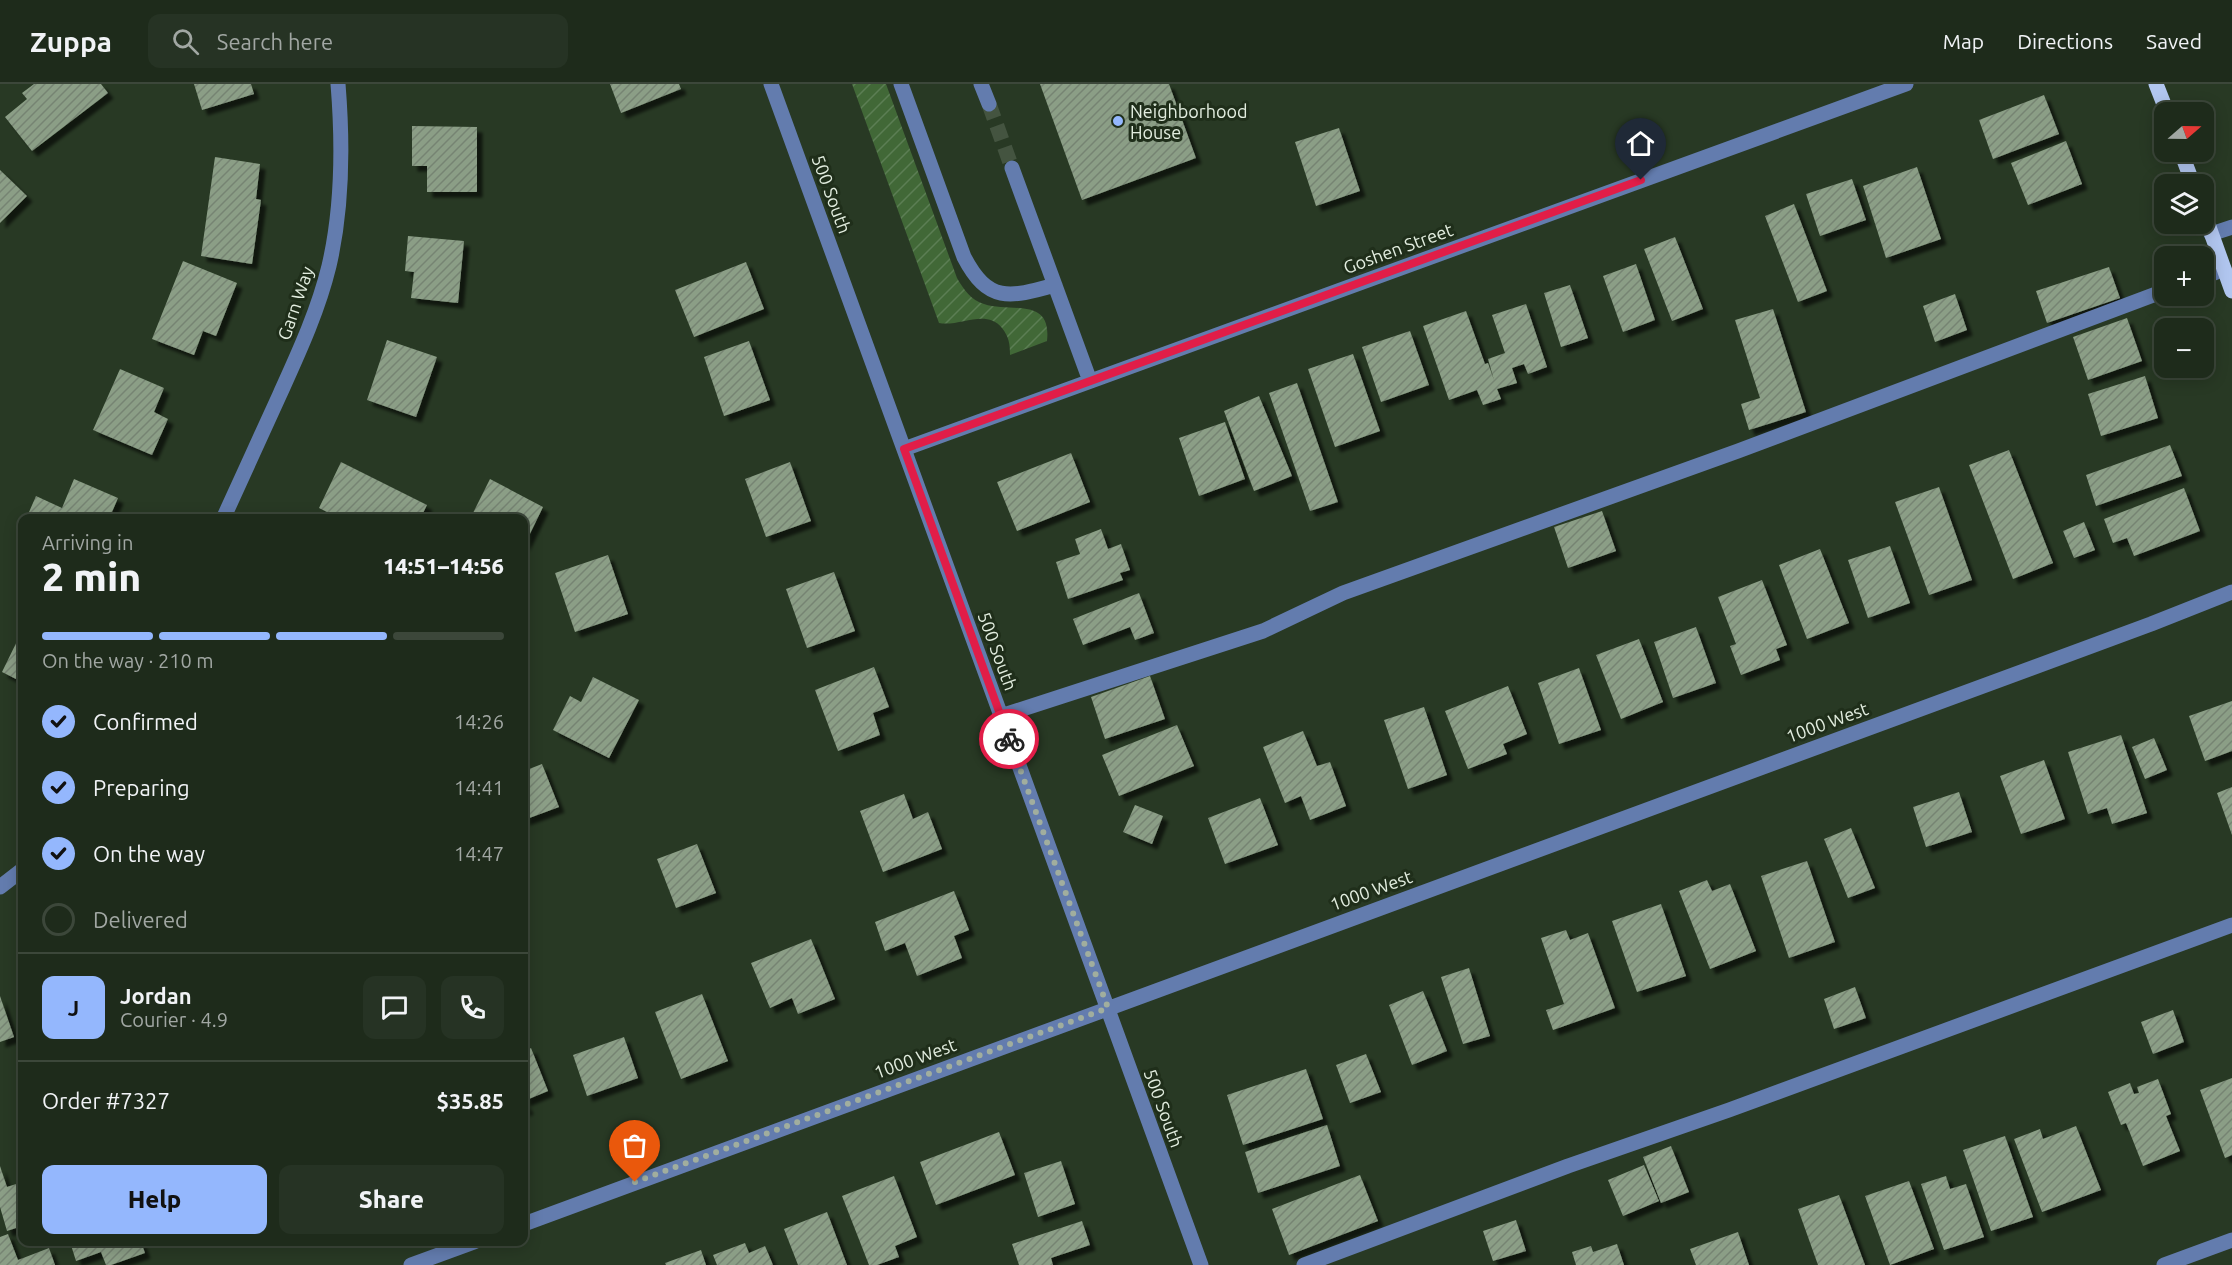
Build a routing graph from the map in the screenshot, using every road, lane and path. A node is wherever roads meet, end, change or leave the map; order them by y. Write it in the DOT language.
graph roads {
  1 [pos="338,84"];
  2 [pos="771,84"];
  3 [pos="901,84"];
  4 [pos="981,84"];
  5 [pos="1905,84"];
  6 [pos="2156,84"];
  7 [pos="2163,102"];
  8 [pos="989,104"];
  9 [pos="1012,168"];
  10 [pos="2232,226"];
  11 [pos="2214,233"];
  12 [pos="2211,234"];
  13 [pos="2224,269"];
  14 [pos="2214,273"];
  15 [pos="1055,285"];
  16 [pos="2232,291"];
  17 [pos="2154,295"];
  18 [pos="1090,381"];
  19 [pos="904,449"];
  20 [pos="225,514"];
  21 [pos="2232,592"];
  22 [pos="1001,716"];
  23 [pos="18,873"];
  24 [pos="0,887"];
  25 [pos="2232,925"];
  26 [pos="1108,1008"];
  27 [pos="528,1223"];
  28 [pos="2232,1240"];
  29 [pos="463,1246"];
  30 [pos="411,1265"];
  31 [pos="1201,1265"];
  32 [pos="1304,1265"];
  33 [pos="2164,1265"];
  1 -- 20 [label="street, Garn Way"];
  2 -- 19 [label="street, 500 South"];
  3 -- 15 [label="street"];
  4 -- 8 [label="street"];
  5 -- 18 [label="street, Goshen Street"];
  6 -- 7 [label="main road"];
  9 -- 15 [label="street"];
  10 -- 11 [label="street"];
  12 -- 13 [label="main road"];
  13 -- 14 [label="street"];
  13 -- 16 [label="main road"];
  15 -- 18 [label="street"];
  17 -- 22 [label="street"];
  18 -- 19 [label="street, Goshen Street"];
  19 -- 22 [label="street, 500 South"];
  21 -- 26 [label="street, 1000 West"];
  22 -- 26 [label="street, 500 South"];
  23 -- 24 [label="street"];
  25 -- 32 [label="street"];
  26 -- 27 [label="street, 1000 West"];
  26 -- 31 [label="street, 500 South"];
  28 -- 33 [label="street"];
  29 -- 30 [label="street"];
}
